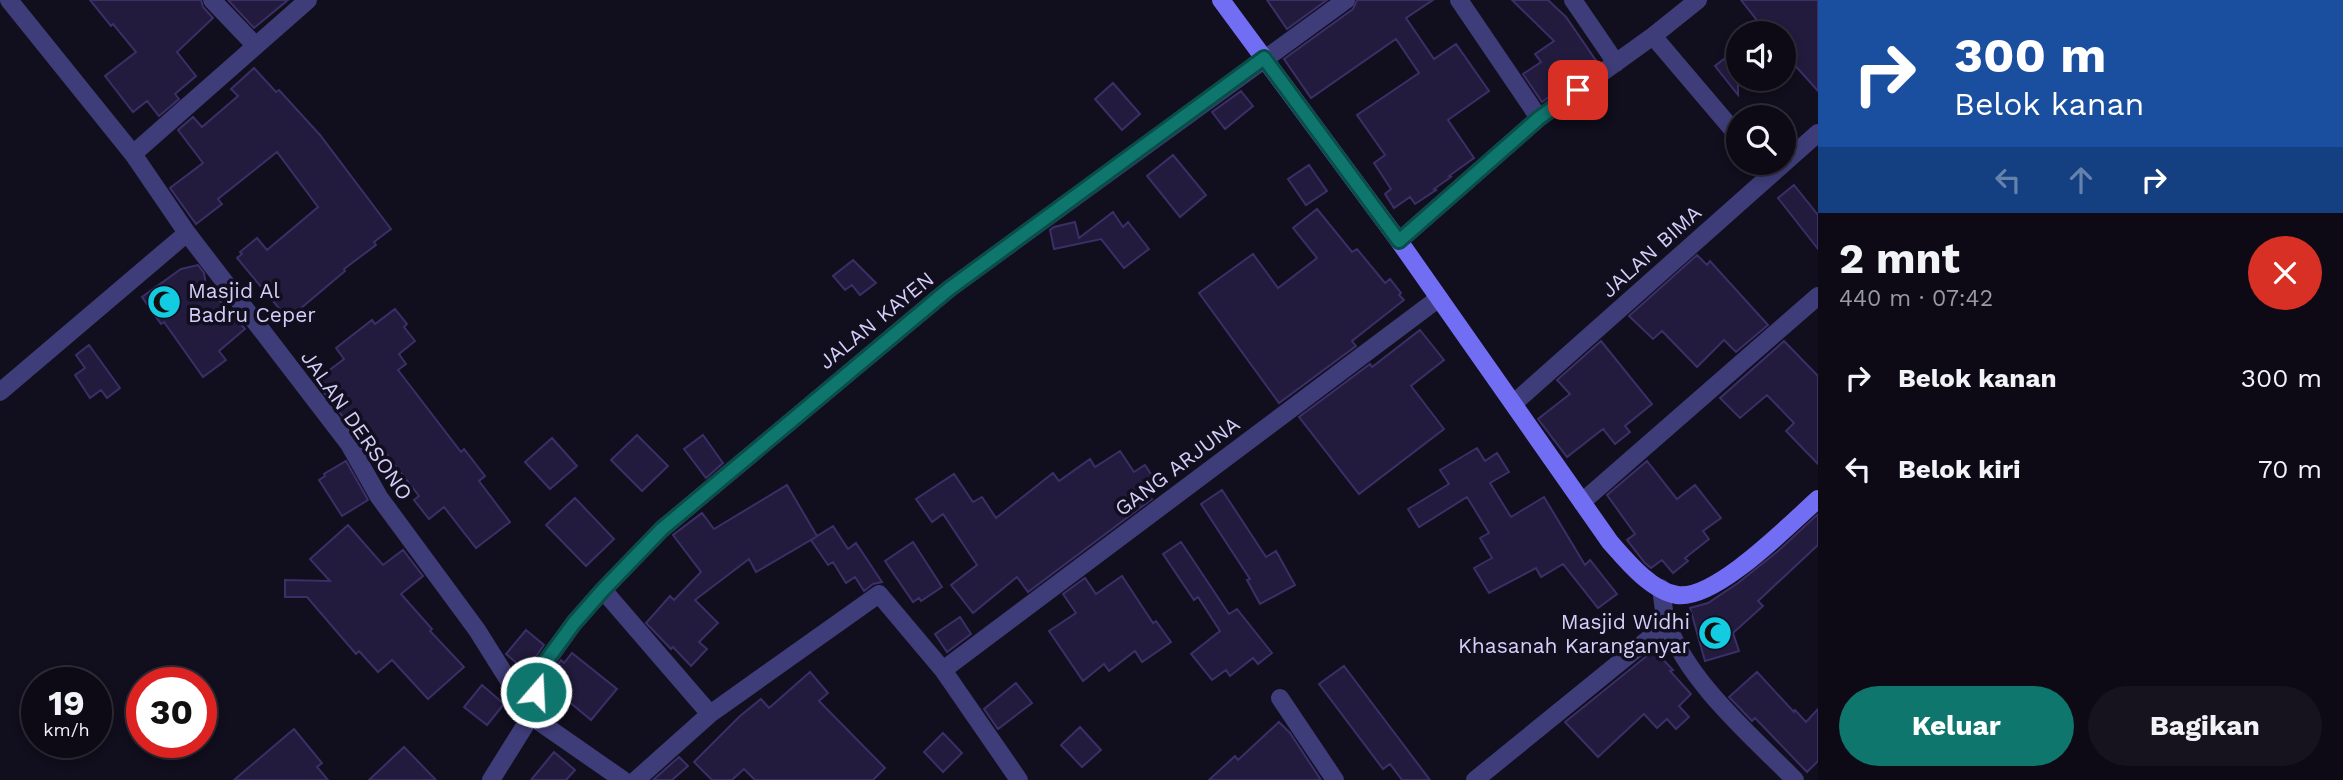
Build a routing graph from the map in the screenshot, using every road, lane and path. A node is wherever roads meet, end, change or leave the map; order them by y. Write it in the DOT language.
graph roads {
  1 [pos="9,0"];
  2 [pos="213,0"];
  3 [pos="308,0"];
  4 [pos="1222,0"];
  5 [pos="1346,0"];
  6 [pos="1459,0"];
  7 [pos="1573,0"];
  8 [pos="1698,0"];
  9 [pos="1653,36"];
  10 [pos="255,45"];
  11 [pos="1264,58"];
  12 [pos="1616,63"];
  13 [pos="1539,118"];
  14 [pos="1726,122"];
  15 [pos="1818,133"];
  16 [pos="1796,148"];
  17 [pos="134,154"];
  18 [pos="1760,175"];
  19 [pos="187,233"];
  20 [pos="1399,241"];
  21 [pos="1818,296"];
  22 [pos="1439,298"];
  23 [pos="0,392"];
  24 [pos="1514,403"];
  25 [pos="1818,499"];
  26 [pos="1582,502"];
  27 [pos="1661,588"];
  28 [pos="603,590"];
  29 [pos="1667,624"];
  30 [pos="943,670"];
  31 [pos="1280,698"];
  32 [pos="710,714"];
  33 [pos="531,716"];
  34 [pos="491,780"];
  35 [pos="623,780"];
  36 [pos="636,780"];
  37 [pos="1019,780"];
  38 [pos="1335,780"];
  39 [pos="1475,780"];
  40 [pos="1796,780"];
  1 -- 17 [label="street, JALAN DERSONO"];
  2 -- 10 [label="street"];
  3 -- 10 [label="street"];
  4 -- 11 [label="main road"];
  5 -- 11 [label="street, JALAN KAYEN"];
  6 -- 13 [label="street"];
  7 -- 12 [label="street"];
  8 -- 9 [label="street"];
  9 -- 12 [label="street"];
  9 -- 14 [label="street"];
  10 -- 17 [label="street"];
  11 -- 20 [label="main road"];
  11 -- 28 [label="street, JALAN KAYEN"];
  12 -- 13 [label="street"];
  13 -- 20 [label="street"];
  15 -- 16 [label="street, JALAN BIMA"];
  17 -- 19 [label="street, JALAN DERSONO"];
  18 -- 24 [label="street, JALAN BIMA"];
  19 -- 23 [label="street"];
  19 -- 33 [label="street, JALAN DERSONO"];
  20 -- 22 [label="main road"];
  21 -- 26 [label="street"];
  22 -- 24 [label="main road"];
  22 -- 30 [label="street, GANG ARJUNA"];
  24 -- 26 [label="main road"];
  25 -- 27 [label="main road"];
  26 -- 27 [label="main road"];
  27 -- 29 [label="street"];
  28 -- 32 [label="street"];
  28 -- 33 [label="street, JALAN KAYEN"];
  29 -- 39 [label="street"];
  29 -- 40 [label="street"];
  30 -- 32 [label="street"];
  30 -- 37 [label="street"];
  31 -- 38 [label="street"];
  32 -- 36 [label="street"];
  33 -- 34 [label="street"];
  33 -- 35 [label="street"];
}
